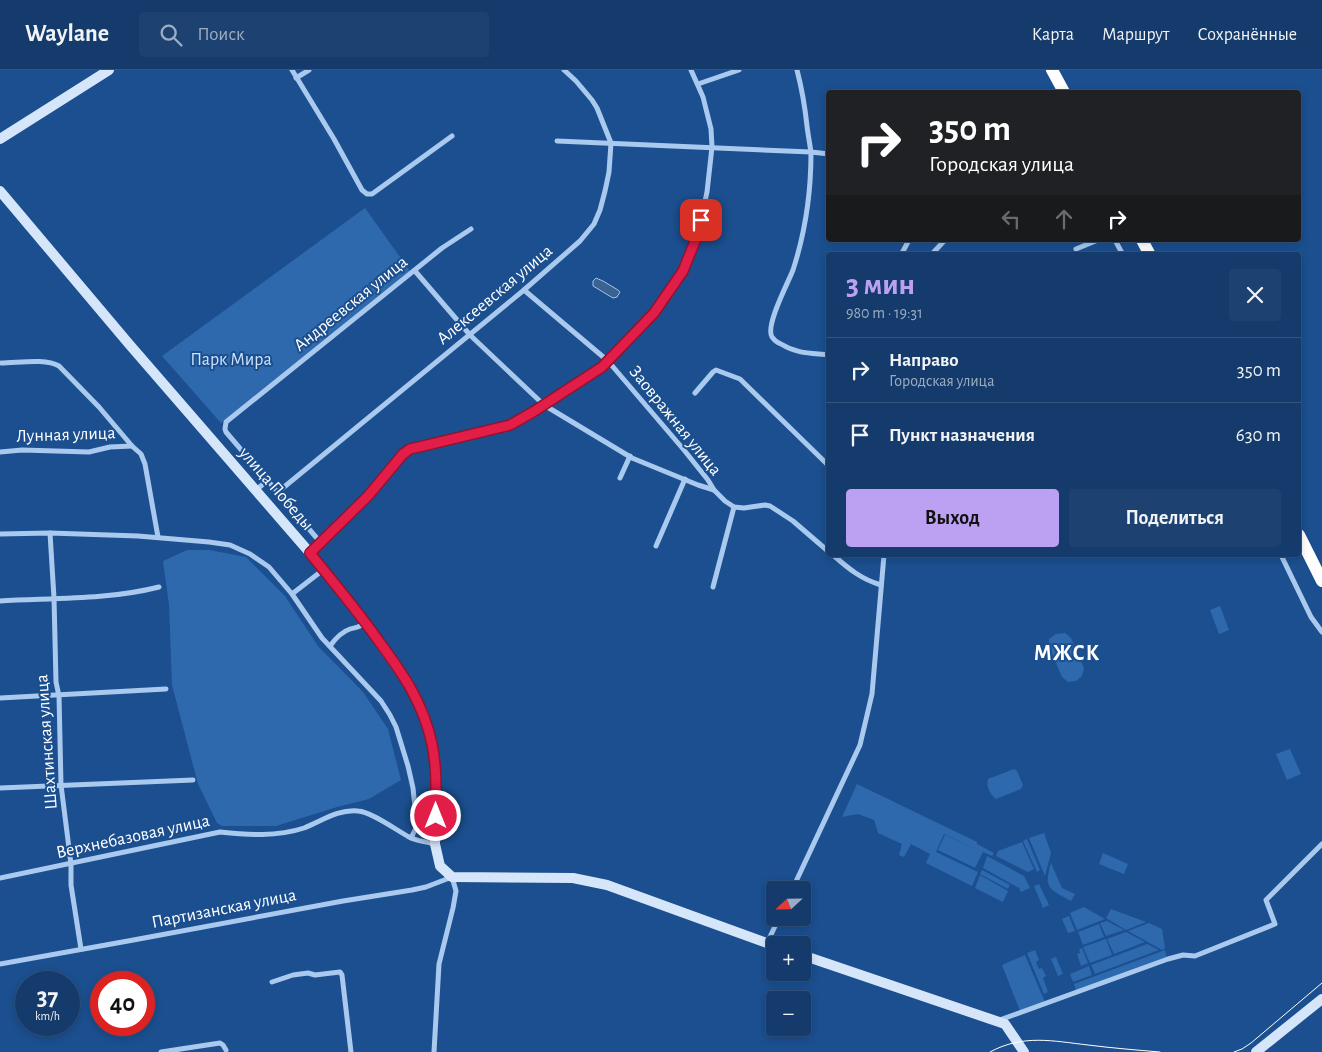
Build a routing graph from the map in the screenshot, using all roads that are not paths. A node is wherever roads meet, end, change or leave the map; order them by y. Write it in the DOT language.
graph roads {
  1 [pos="109,70"];
  2 [pos="292,70"];
  3 [pos="309,70"];
  4 [pos="564,70"];
  5 [pos="691,70"];
  6 [pos="739,70"];
  7 [pos="797,70"];
  8 [pos="1052,70"];
  9 [pos="296,78"];
  10 [pos="698,84"];
  11 [pos="1063,90"];
  12 [pos="452,136"];
  13 [pos="0,139"];
  14 [pos="557,141"];
  15 [pos="611,143"];
  16 [pos="712,147"];
  17 [pos="811,152"];
  18 [pos="826,154"];
  19 [pos="0,191"];
  20 [pos="471,229"];
  21 [pos="943,242"];
  22 [pos="1093,242"];
  23 [pos="1076,249"];
  24 [pos="934,252"];
  25 [pos="415,271"];
  26 [pos="524,290"];
  27 [pos="470,335"];
  28 [pos="826,355"];
  29 [pos="608,361"];
  30 [pos="1,363"];
  31 [pos="695,393"];
  32 [pos="544,405"];
  33 [pos="132,446"];
  34 [pos="0,452"];
  35 [pos="627,454"];
  36 [pos="826,463"];
  37 [pos="620,478"];
  38 [pos="685,478"];
  39 [pos="268,480"];
  40 [pos="256,490"];
  41 [pos="714,490"];
  42 [pos="278,492"];
  43 [pos="734,507"];
  44 [pos="50,533"];
  45 [pos="0,534"];
  46 [pos="158,537"];
  47 [pos="1301,539"];
  48 [pos="321,542"];
  49 [pos="656,546"];
  50 [pos="826,549"];
  51 [pos="310,553"];
  52 [pos="835,557"];
  53 [pos="884,557"];
  54 [pos="1282,557"];
  55 [pos="323,569"];
  56 [pos="1322,581"];
  57 [pos="881,585"];
  58 [pos="159,587"];
  59 [pos="713,587"];
  60 [pos="292,594"];
  61 [pos="54,598"];
  62 [pos="0,601"];
  63 [pos="365,622"];
  64 [pos="1322,632"];
  65 [pos="330,646"];
  66 [pos="166,690"];
  67 [pos="59,696"];
  68 [pos="0,698"];
  69 [pos="193,780"];
  70 [pos="62,785"];
  71 [pos="0,788"];
  72 [pos="411,838"];
  73 [pos="435,844"];
  74 [pos="1322,844"];
  75 [pos="71,864"];
  76 [pos="452,877"];
  77 [pos="0,878"];
  78 [pos="796,881"];
  79 [pos="766,943"];
  80 [pos="81,949"];
  81 [pos="811,958"];
  82 [pos="0,964"];
  83 [pos="272,982"];
  84 [pos="1322,999"];
  85 [pos="997,1021"];
  86 [pos="226,1050"];
  87 [pos="161,1052"];
  88 [pos="351,1052"];
  89 [pos="434,1052"];
  90 [pos="1024,1052"];
  91 [pos="1256,1052"];
  1 -- 13 [label="street"];
  2 -- 9 [label="street"];
  3 -- 9 [label="street"];
  4 -- 15 [label="street, Алексеевская улица"];
  5 -- 10 [label="street"];
  6 -- 10 [label="street"];
  7 -- 17 [label="street"];
  8 -- 11 [label="highway"];
  9 -- 12 [label="street"];
  10 -- 16 [label="street"];
  14 -- 15 [label="street"];
  15 -- 16 [label="street"];
  15 -- 26 [label="street, Алексеевская улица"];
  16 -- 17 [label="street"];
  16 -- 29 [label="street"];
  17 -- 18 [label="street"];
  17 -- 28 [label="street"];
  19 -- 40 [label="street, улица Победы"];
  20 -- 25 [label="street, Андреевская улица"];
  21 -- 24 [label="street"];
  22 -- 23 [label="street"];
  25 -- 27 [label="street"];
  25 -- 39 [label="street, Андреевская улица"];
  26 -- 27 [label="street, Алексеевская улица"];
  26 -- 29 [label="street, Заовражная улица"];
  27 -- 32 [label="street"];
  27 -- 42 [label="street, Алексеевская улица"];
  29 -- 32 [label="street"];
  29 -- 41 [label="street, Заовражная улица"];
  30 -- 33 [label="street"];
  31 -- 36 [label="street"];
  32 -- 35 [label="street"];
  32 -- 48 [label="street"];
  33 -- 34 [label="street, Лунная улица"];
  33 -- 46 [label="street"];
  35 -- 37 [label="street"];
  35 -- 38 [label="street"];
  38 -- 41 [label="street"];
  38 -- 49 [label="street"];
  39 -- 40 [label="street"];
  39 -- 42 [label="street"];
  40 -- 51 [label="street, улица Победы"];
  41 -- 43 [label="street"];
  42 -- 48 [label="street"];
  43 -- 50 [label="street"];
  43 -- 59 [label="street"];
  44 -- 45 [label="street"];
  44 -- 46 [label="street"];
  44 -- 61 [label="street, Шахтинская улица"];
  46 -- 60 [label="street"];
  47 -- 56 [label="highway"];
  48 -- 51 [label="street"];
  51 -- 55 [label="street, улица Победы"];
  52 -- 57 [label="street"];
  53 -- 57 [label="street"];
  54 -- 64 [label="street"];
  55 -- 60 [label="street"];
  55 -- 63 [label="street, улица Победы"];
  57 -- 78 [label="street"];
  58 -- 61 [label="street"];
  60 -- 65 [label="street"];
  61 -- 62 [label="street"];
  61 -- 67 [label="street, Шахтинская улица"];
  63 -- 65 [label="street"];
  63 -- 73 [label="street, улица Победы"];
  65 -- 72 [label="street"];
  66 -- 67 [label="street"];
  67 -- 68 [label="street"];
  67 -- 70 [label="street, Шахтинская улица"];
  69 -- 70 [label="street"];
  70 -- 71 [label="street"];
  70 -- 75 [label="street, Шахтинская улица"];
  72 -- 73 [label="street, Верхнебазовая улица"];
  72 -- 75 [label="street, Верхнебазовая улица"];
  73 -- 76 [label="street, улица Победы"];
  74 -- 85 [label="street"];
  75 -- 77 [label="street, Верхнебазовая улица"];
  75 -- 80 [label="street, Шахтинская улица"];
  76 -- 79 [label="street"];
  76 -- 80 [label="street, Партизанская улица"];
  76 -- 89 [label="street"];
  80 -- 82 [label="street, Партизанская улица"];
  81 -- 85 [label="street"];
  83 -- 88 [label="street"];
  84 -- 91 [label="street"];
  85 -- 90 [label="street"];
  86 -- 87 [label="street"];
}
